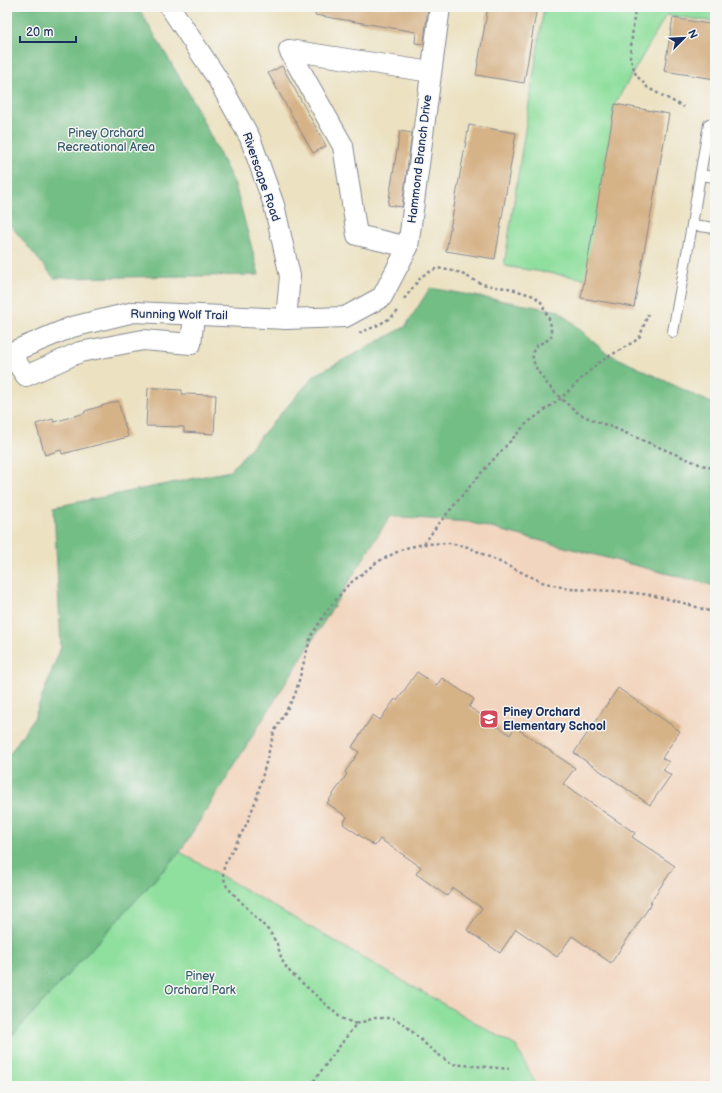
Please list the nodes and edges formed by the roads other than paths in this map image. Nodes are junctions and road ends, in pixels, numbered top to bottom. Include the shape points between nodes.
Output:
1 (170, 7) edge
2 (440, 7) edge
3 (431, 72) junction
4 (715, 125) edge
5 (700, 175) junction
6 (715, 177) edge
7 (692, 225) junction
8 (715, 228) edge
9 (408, 247) junction
10 (194, 315) junction
11 (286, 319) junction
12 (673, 332) dead end
13 (9, 353) edge

1 - 11 street, Riverscape Road via 217,78 250,138 274,205 290,276
2 - 3 street, Hammond Branch Drive
3 - 9 street, Hammond Branch Drive
3 - 9 street via 289,50 343,146 357,235
4 - 5 lane via 709,124
5 - 6 lane
5 - 7 lane
7 - 8 lane
7 - 12 lane
9 - 11 street, Hammond Branch Drive via 382,297 345,317
10 - 11 street, Running Wolf Trail
10 - 13 street, Running Wolf Trail via 134,312 72,327
10 - 13 street via 191,344 143,340 80,352 26,376

